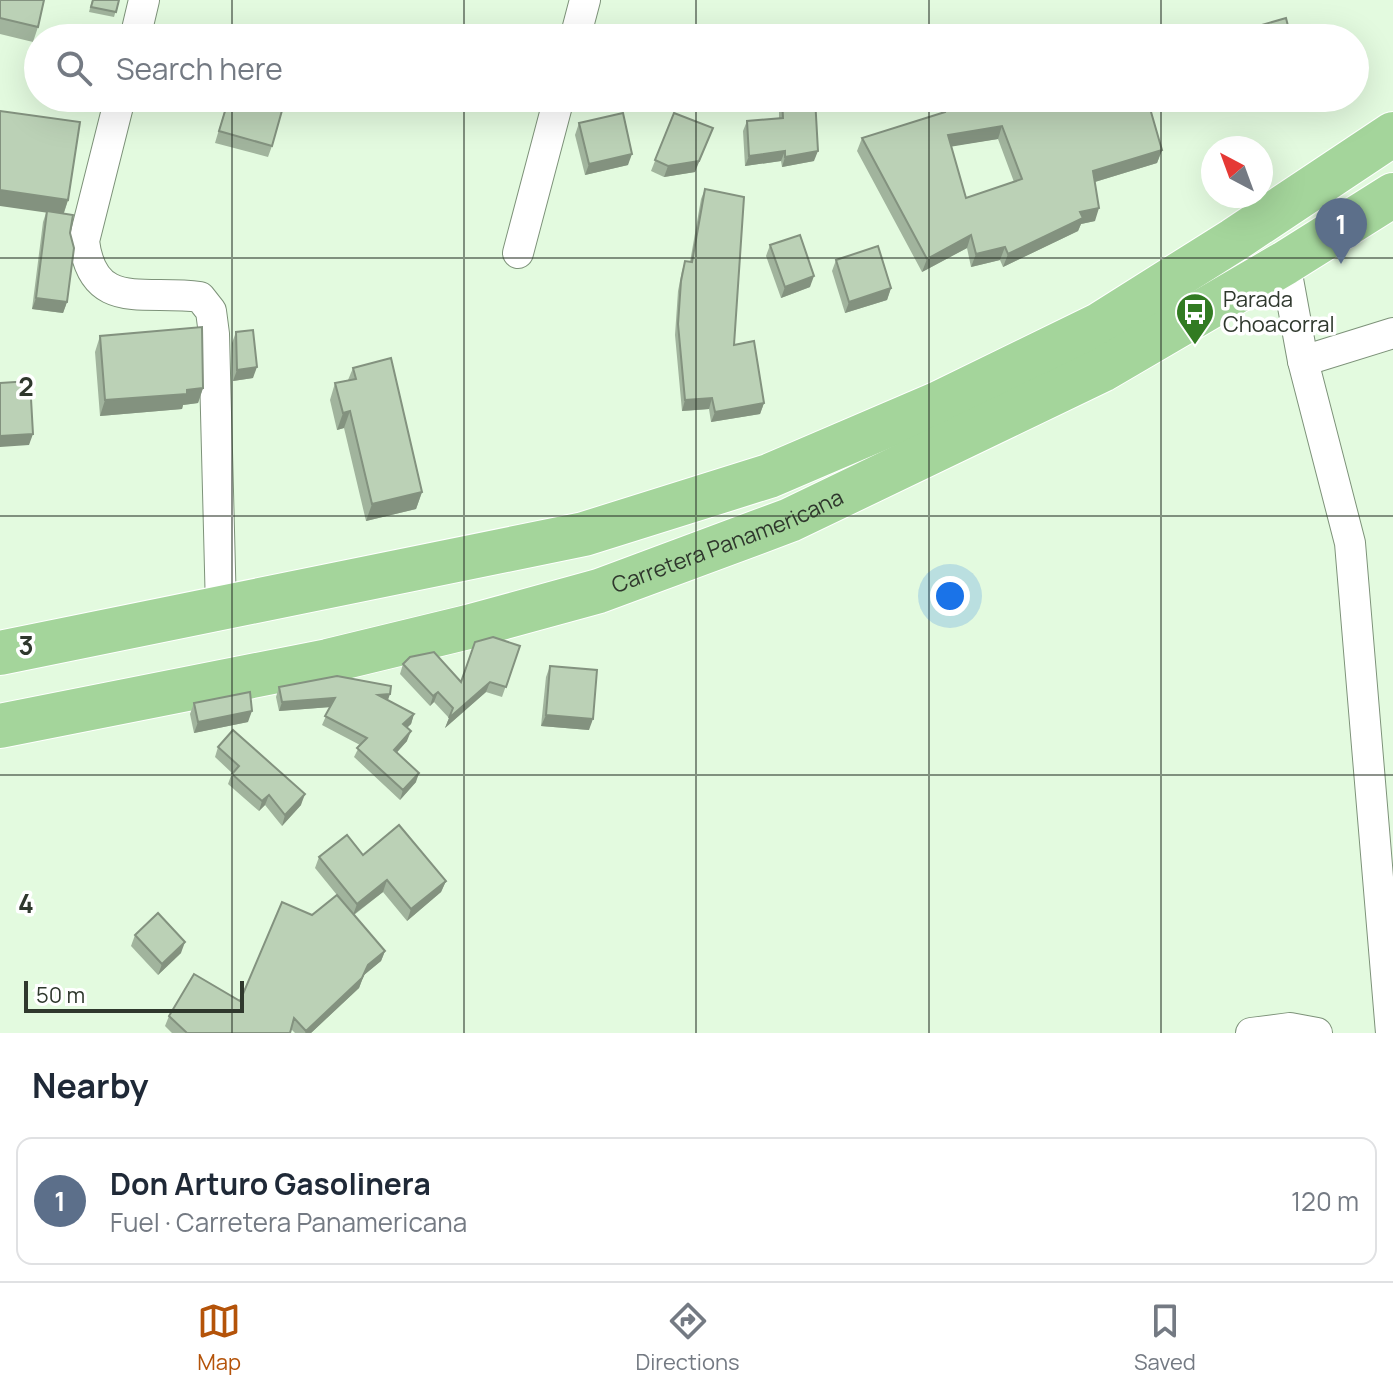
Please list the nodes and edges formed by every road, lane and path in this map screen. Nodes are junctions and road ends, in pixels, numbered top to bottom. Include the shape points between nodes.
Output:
1 (144, 0) edge
2 (585, 0) edge
3 (138, 24) edge
4 (579, 24) edge
5 (116, 112) edge
6 (555, 112) edge
7 (1393, 134) edge
8 (1393, 195) edge
9 (518, 253) dead end
10 (1285, 263) junction
11 (1393, 333) edge
12 (1303, 361) junction
13 (221, 609) junction
14 (0, 653) edge
15 (0, 726) edge
16 (1385, 875) edge
17 (1251, 1033) edge
18 (1317, 1033) edge
19 (1391, 1033) edge

1 - 3 street
2 - 4 street
5 - 13 street via 84,241 87,264 96,279 115,292 200,297 211,311
6 - 9 street
7 - 13 highway, Carretera Panamericana via 1099,325 937,404 769,476 584,534
8 - 10 highway, Carretera Panamericana
10 - 12 street
10 - 15 highway, Carretera Panamericana via 1102,370 790,520 599,591 328,661
11 - 12 street
12 - 16 street via 1350,543
13 - 14 highway, Carretera Panamericana
16 - 19 street
17 - 18 street via 1290,1028

